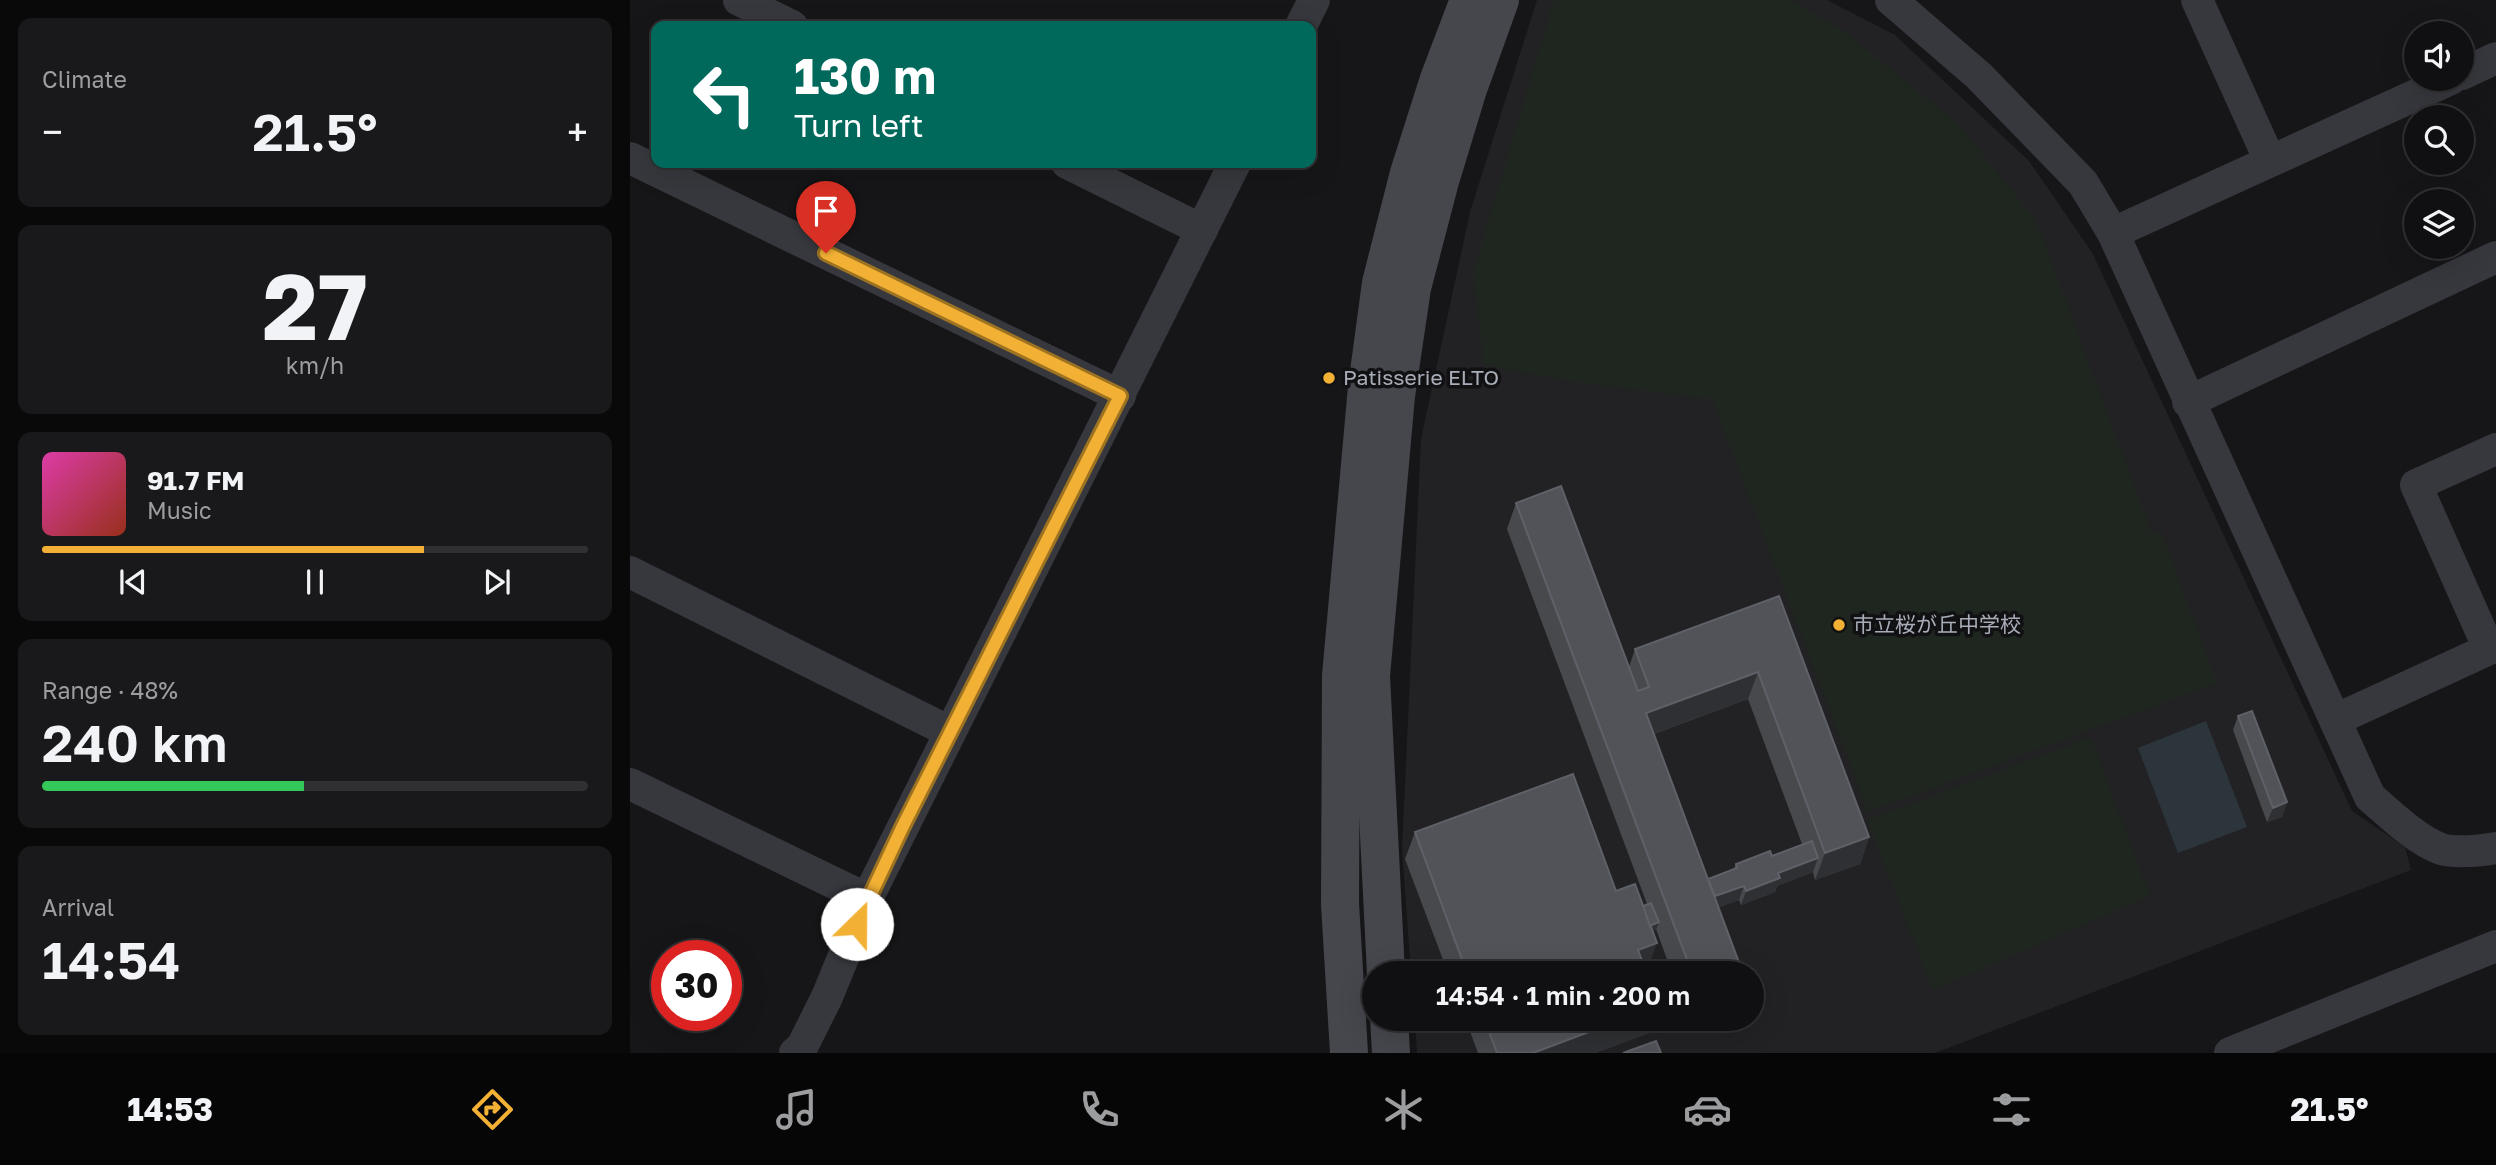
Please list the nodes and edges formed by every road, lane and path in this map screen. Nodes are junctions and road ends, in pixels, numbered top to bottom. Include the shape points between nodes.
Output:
1 (739, 0) edge
2 (1314, 0) edge
3 (1469, 0) edge
4 (1500, 0) edge
5 (1891, 0) edge
6 (2197, 0) edge
7 (782, 21) edge
8 (1304, 21) edge
9 (2496, 58) edge
10 (2474, 68) edge
11 (2425, 91) edge
12 (630, 158) edge
13 (2270, 161) junction
14 (1077, 168) edge
15 (1233, 168) edge
16 (1202, 230) junction
17 (2113, 233) junction
18 (2496, 257) edge
19 (1120, 396) junction
20 (2188, 402) junction
21 (2496, 449) edge
22 (630, 572) edge
23 (2493, 647) edge
24 (2335, 720) junction
25 (950, 733) junction
26 (630, 784) edge
27 (2496, 848) edge
28 (867, 899) junction
29 (2496, 946) edge
30 (1385, 961) edge
31 (1390, 1031) edge
32 (796, 1053) edge
33 (1349, 1053) edge
34 (1391, 1053) edge
35 (2230, 1053) edge

1 - 7 street
2 - 8 street
3 - 33 street via 1409,173 1381,283 1367,387 1341,676 1340,904
4 - 30 street via 1440,181 1412,288 1396,396 1371,676
5 - 17 street via 1979,76 2083,183
6 - 13 street
9 - 10 street
11 - 13 street
12 - 19 street
13 - 17 street
14 - 16 street
15 - 16 street
16 - 19 street
17 - 20 street
18 - 20 street
19 - 25 street
20 - 24 street
21 - 23 street via 2416,485
22 - 25 street
23 - 24 street
24 - 27 street via 2370,797 2408,830 2442,849
25 - 28 street
26 - 28 street
28 - 32 street via 827,997
29 - 35 street
31 - 34 street

